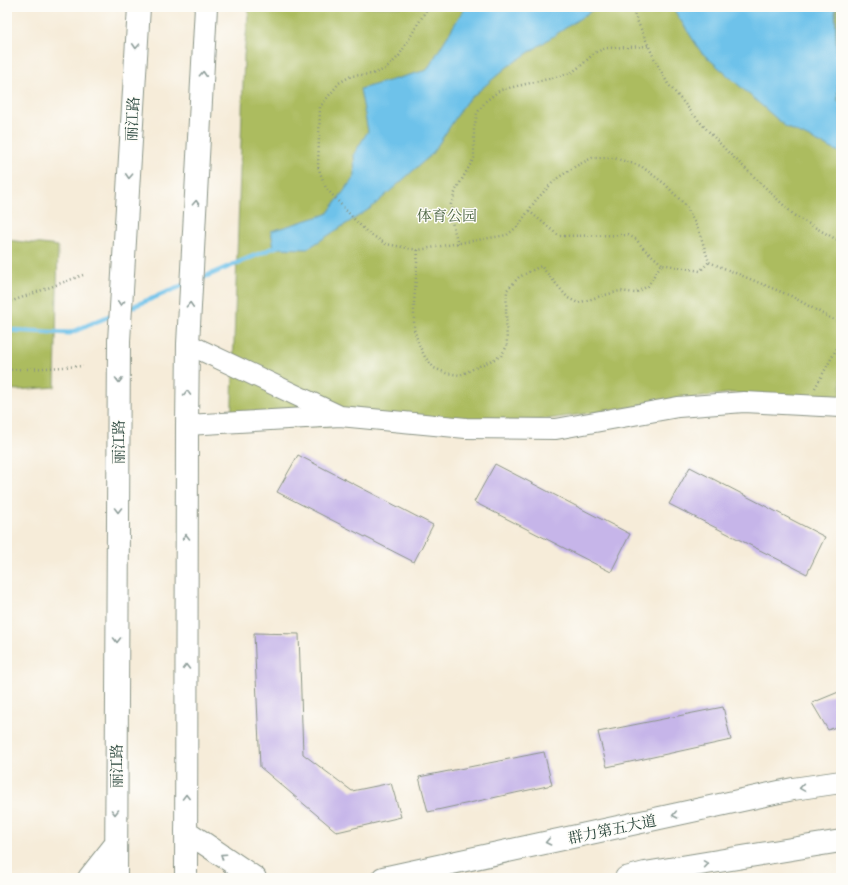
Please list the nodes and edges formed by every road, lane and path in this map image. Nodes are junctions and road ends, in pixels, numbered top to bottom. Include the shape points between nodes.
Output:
1 (139, 7) edge
2 (206, 7) edge
3 (428, 7) edge
4 (631, 7) edge
5 (648, 46) junction
6 (529, 211) junction
7 (841, 242) edge
8 (458, 244) junction
9 (418, 250) junction
10 (709, 262) junction
11 (662, 264) junction
12 (83, 276) dead end
13 (7, 303) edge
14 (841, 324) edge
15 (841, 341) edge
16 (188, 344) junction
17 (83, 366) dead end
18 (7, 370) edge
19 (812, 405) junction
20 (841, 407) edge
21 (340, 416) junction
22 (187, 425) junction
23 (841, 782) edge
24 (186, 831) junction
25 (841, 841) edge
26 (115, 845) junction
27 (88, 878) edge
28 (116, 878) edge
29 (186, 878) edge
30 (255, 878) edge
31 (383, 878) edge
32 (626, 878) edge

1 -> 26 main road, 丽江路 via 119,341
16 -> 2 main road
3 - 9 path via 399,56 386,68 372,74 351,76 339,83 320,107 318,167 326,188 367,232 386,244
4 - 5 path
5 - 7 path via 668,84 726,150 795,216
5 - 8 path via 606,48 594,53 571,72 548,80 500,90 486,101 477,112 474,158 451,204 452,222
6 - 8 path via 518,226 507,235
6 - 10 path via 556,179 576,166 592,158 614,158 641,166 665,184 686,206
6 - 11 path via 559,236 628,235 636,239
8 - 9 path
9 - 11 path via 414,329 419,345 434,368 460,375 501,356 507,346 507,290 519,277 541,266 568,298 578,303 620,291 636,293 648,286
10 - 11 path via 700,271
10 - 14 path via 791,296
12 - 13 path
15 - 19 path via 815,388
16 - 21 street
22 -> 16 main road
17 - 18 path
19 - 20 street
19 - 21 street via 744,402 678,407 556,428 466,428
21 - 22 street
24 -> 22 main road
23 -> 31 main road, 群力第五大道 via 793,789
24 - 29 main road
30 -> 24 main road
32 -> 25 main road
26 - 27 main road
26 - 28 main road, 丽江路

